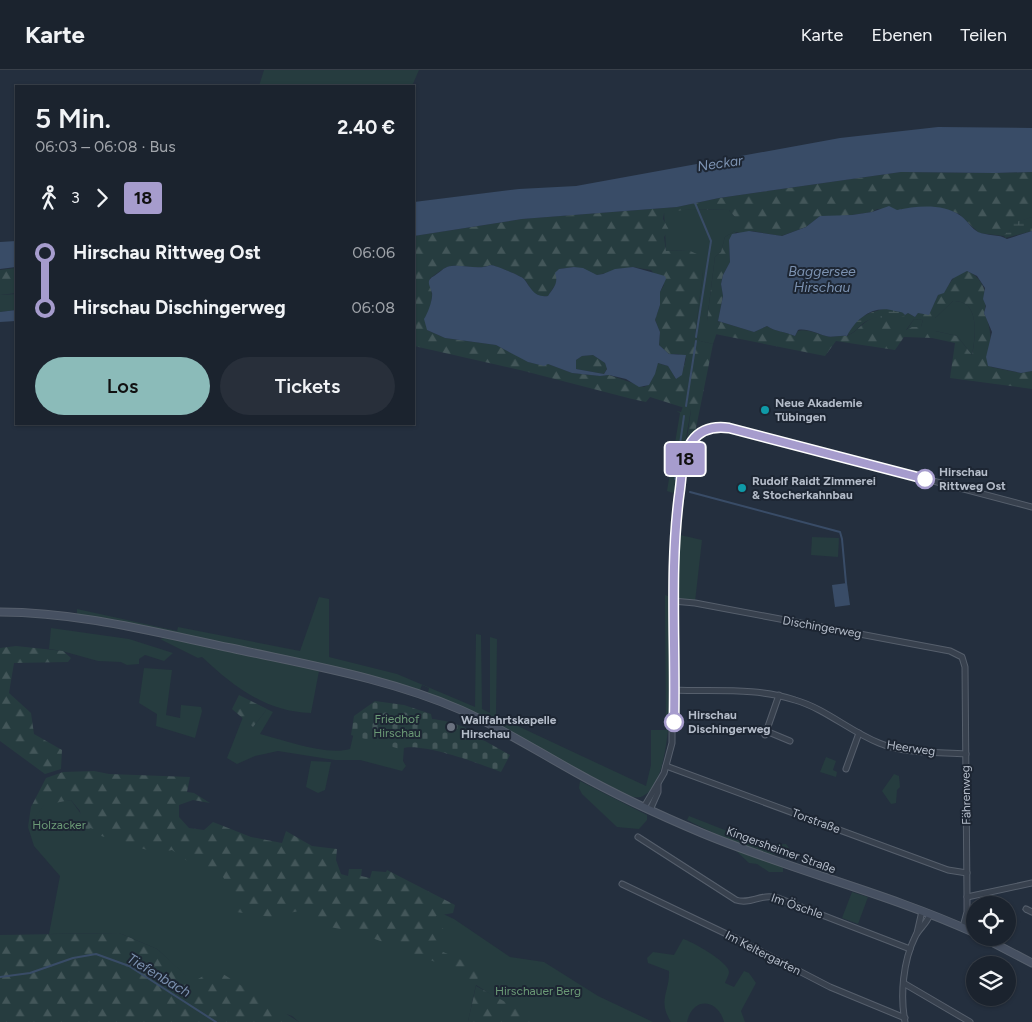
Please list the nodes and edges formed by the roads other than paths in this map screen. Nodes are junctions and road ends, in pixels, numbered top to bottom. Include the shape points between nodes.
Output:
1 (1032, 507) edge
2 (672, 601) junction
3 (0, 612) edge
4 (965, 663) joint
5 (673, 690) junction
6 (779, 695) junction
7 (860, 734) junction
8 (790, 741) dead end
9 (966, 754) junction
10 (666, 766) junction
11 (846, 770) dead end
12 (647, 809) junction
13 (638, 836) dead end
14 (967, 873) junction
15 (1032, 883) edge
16 (622, 884) dead end
17 (967, 896) edge
18 (972, 896) edge
19 (1026, 909) dead end
20 (922, 911) junction
21 (1032, 912) edge
22 (930, 914) junction
23 (966, 916) edge
24 (963, 927) junction
25 (966, 928) edge
26 (916, 934) junction
27 (1000, 946) edge
28 (910, 949) junction
29 (1031, 961) edge
30 (905, 984) junction
31 (905, 1020) edge
32 (970, 1022) edge

1 - 2 street via 736,429 714,426 693,440 685,456 675,534
2 - 4 street, Dischingerweg via 950,651 960,654
2 - 5 street
3 - 12 main road, Kingersheimer Straße via 98,620 400,688 477,718
4 - 9 street, Fährenweg
5 - 6 street, Heerweg
5 - 10 street via 673,736
6 - 7 street, Heerweg via 821,710
6 - 8 street via 766,733
7 - 9 street, Heerweg via 895,748
7 - 11 street
9 - 14 street, Fährenweg
10 - 12 street via 658,792
10 - 14 street, Torstraße via 948,870
12 - 20 main road, Kingersheimer Straße via 754,853
13 - 28 street, Im Öschle via 736,900 746,902 772,896
14 - 17 street, Fährenweg
15 - 18 street
16 - 31 street, Im Keltergarten
19 - 21 street
20 - 22 main road, Kingersheimer Straße
20 - 26 street
22 - 24 main road, Kingersheimer Straße
22 - 26 street
23 - 24 street, Fährenweg
24 - 25 main road, Kingersheimer Straße
26 - 28 street
27 - 29 main road
28 - 30 street
30 - 31 street
30 - 32 street

